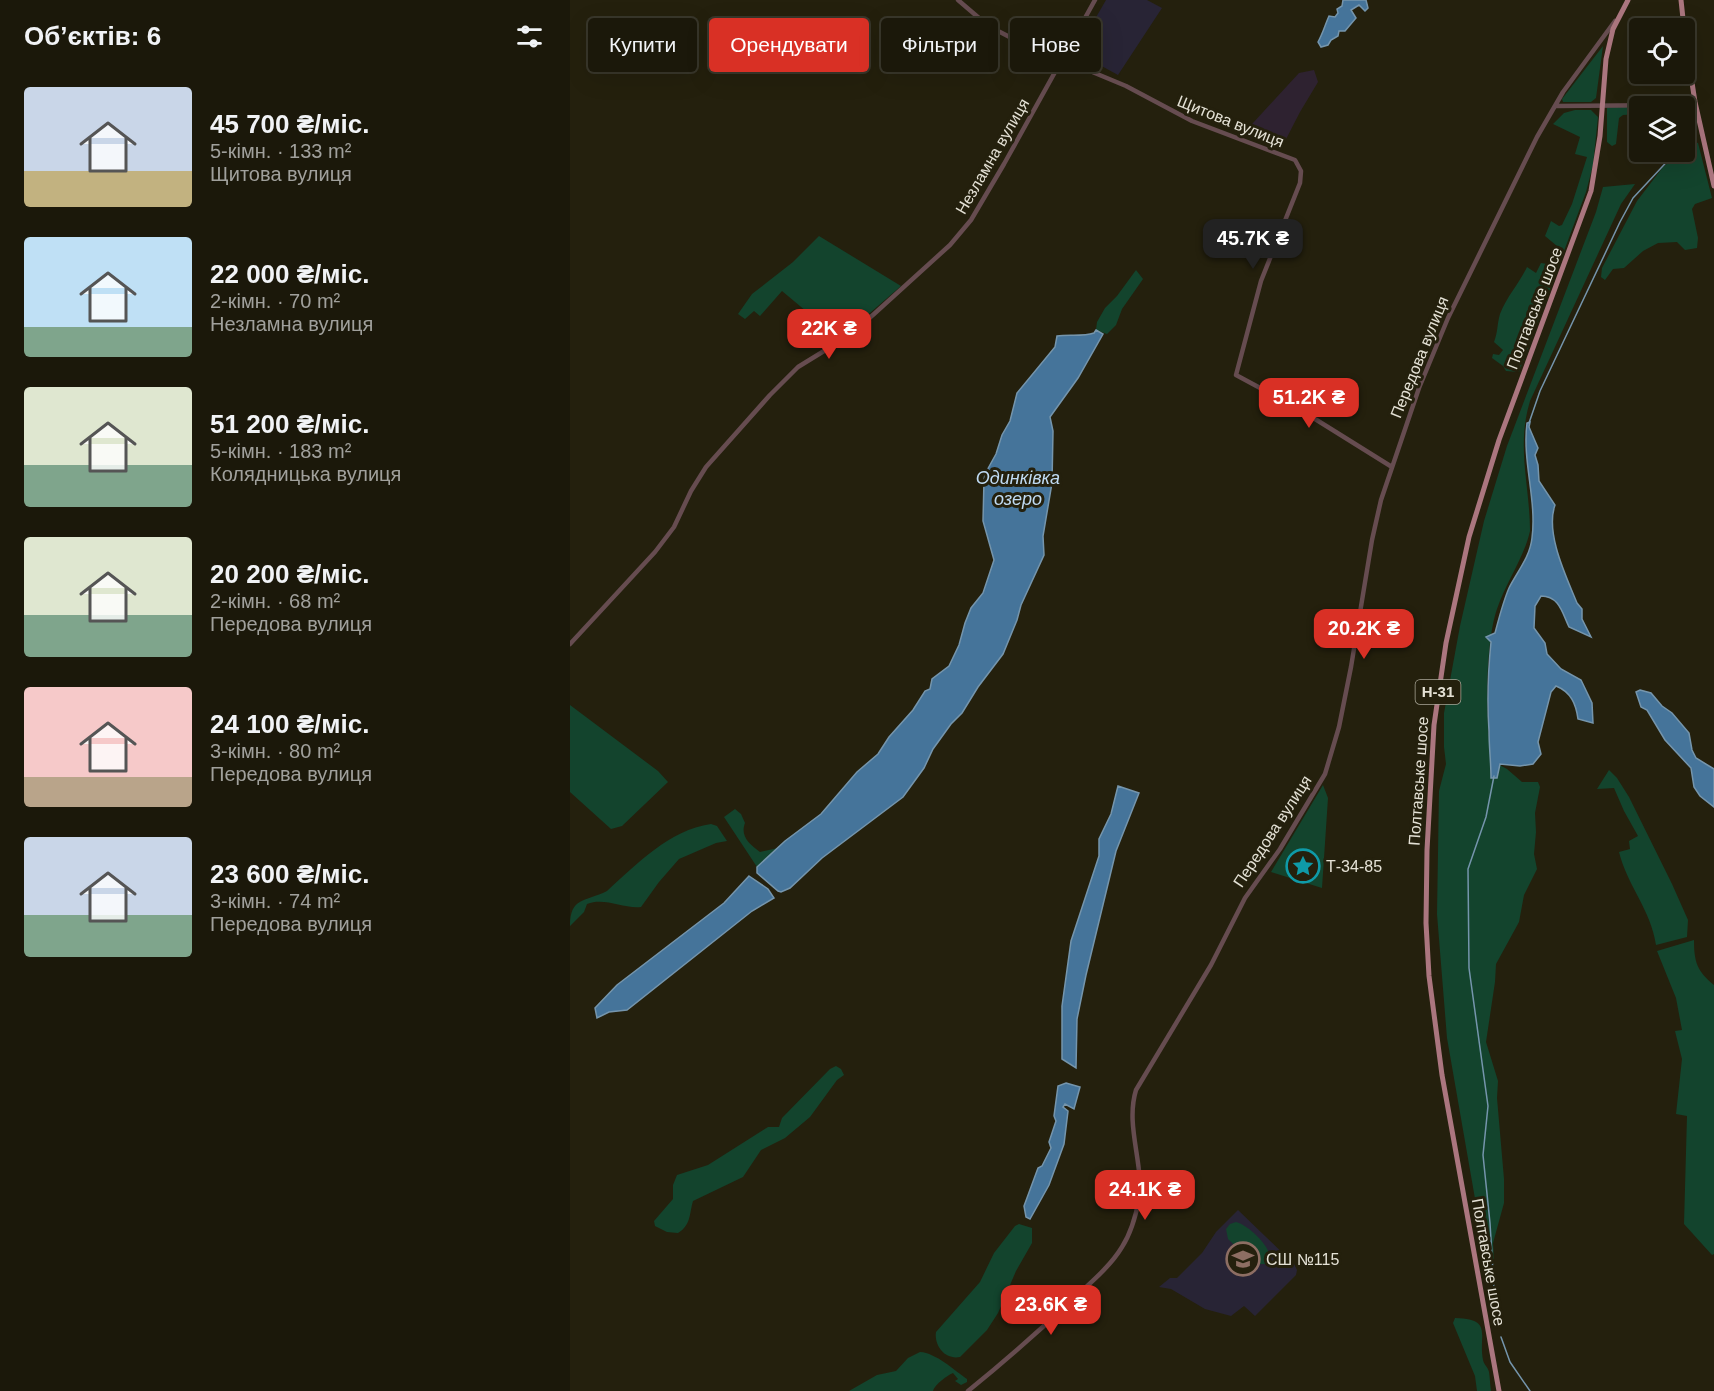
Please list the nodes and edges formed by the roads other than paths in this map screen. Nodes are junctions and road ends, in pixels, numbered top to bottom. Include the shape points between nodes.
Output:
1 (958, 0) edge
2 (1095, 0) edge
3 (1628, 0) edge
4 (1681, 0) edge
5 (1619, 15) junction
6 (1084, 18) edge
7 (1683, 18) edge
8 (1010, 37) edge
9 (1054, 72) edge
10 (1090, 72) edge
11 (1695, 102) edge
12 (1602, 105) junction
13 (1629, 105) edge
14 (1555, 106) junction
15 (1714, 186) edge
16 (1392, 467) junction
17 (570, 644) edge
18 (968, 1391) edge
19 (1499, 1391) edge

1 - 8 street, Щитова вулиця
2 - 6 street, Незламна вулиця
3 - 5 main road, Передова вулиця / Н-31
4 - 7 main road
5 - 12 main road, Полтавське шосе / Н-31 via 1606,59
5 - 14 street, Передова вулиця
9 - 17 street, Незламна вулиця via 971,220 950,245 850,335 798,367 770,394 706,467 674,527 655,552
10 - 16 street, Щитова вулиця via 1192,121 1276,152 1299,165 1300,183 1261,281 1236,375
11 - 15 main road
12 - 13 street
12 - 14 street
12 - 19 main road, Полтавське шосе / Н-31 via 1591,191 1499,440 1469,537 1446,643 1432,747 1426,887 1430,976 1442,1075
14 - 16 street, Передова вулиця via 1448,318
16 - 18 street, Передова вулиця via 1372,540 1352,667 1325,774 1237,911 1211,965 1136,1090 1132,1108 1140,1191 1128,1236 1114,1258 1086,1287

